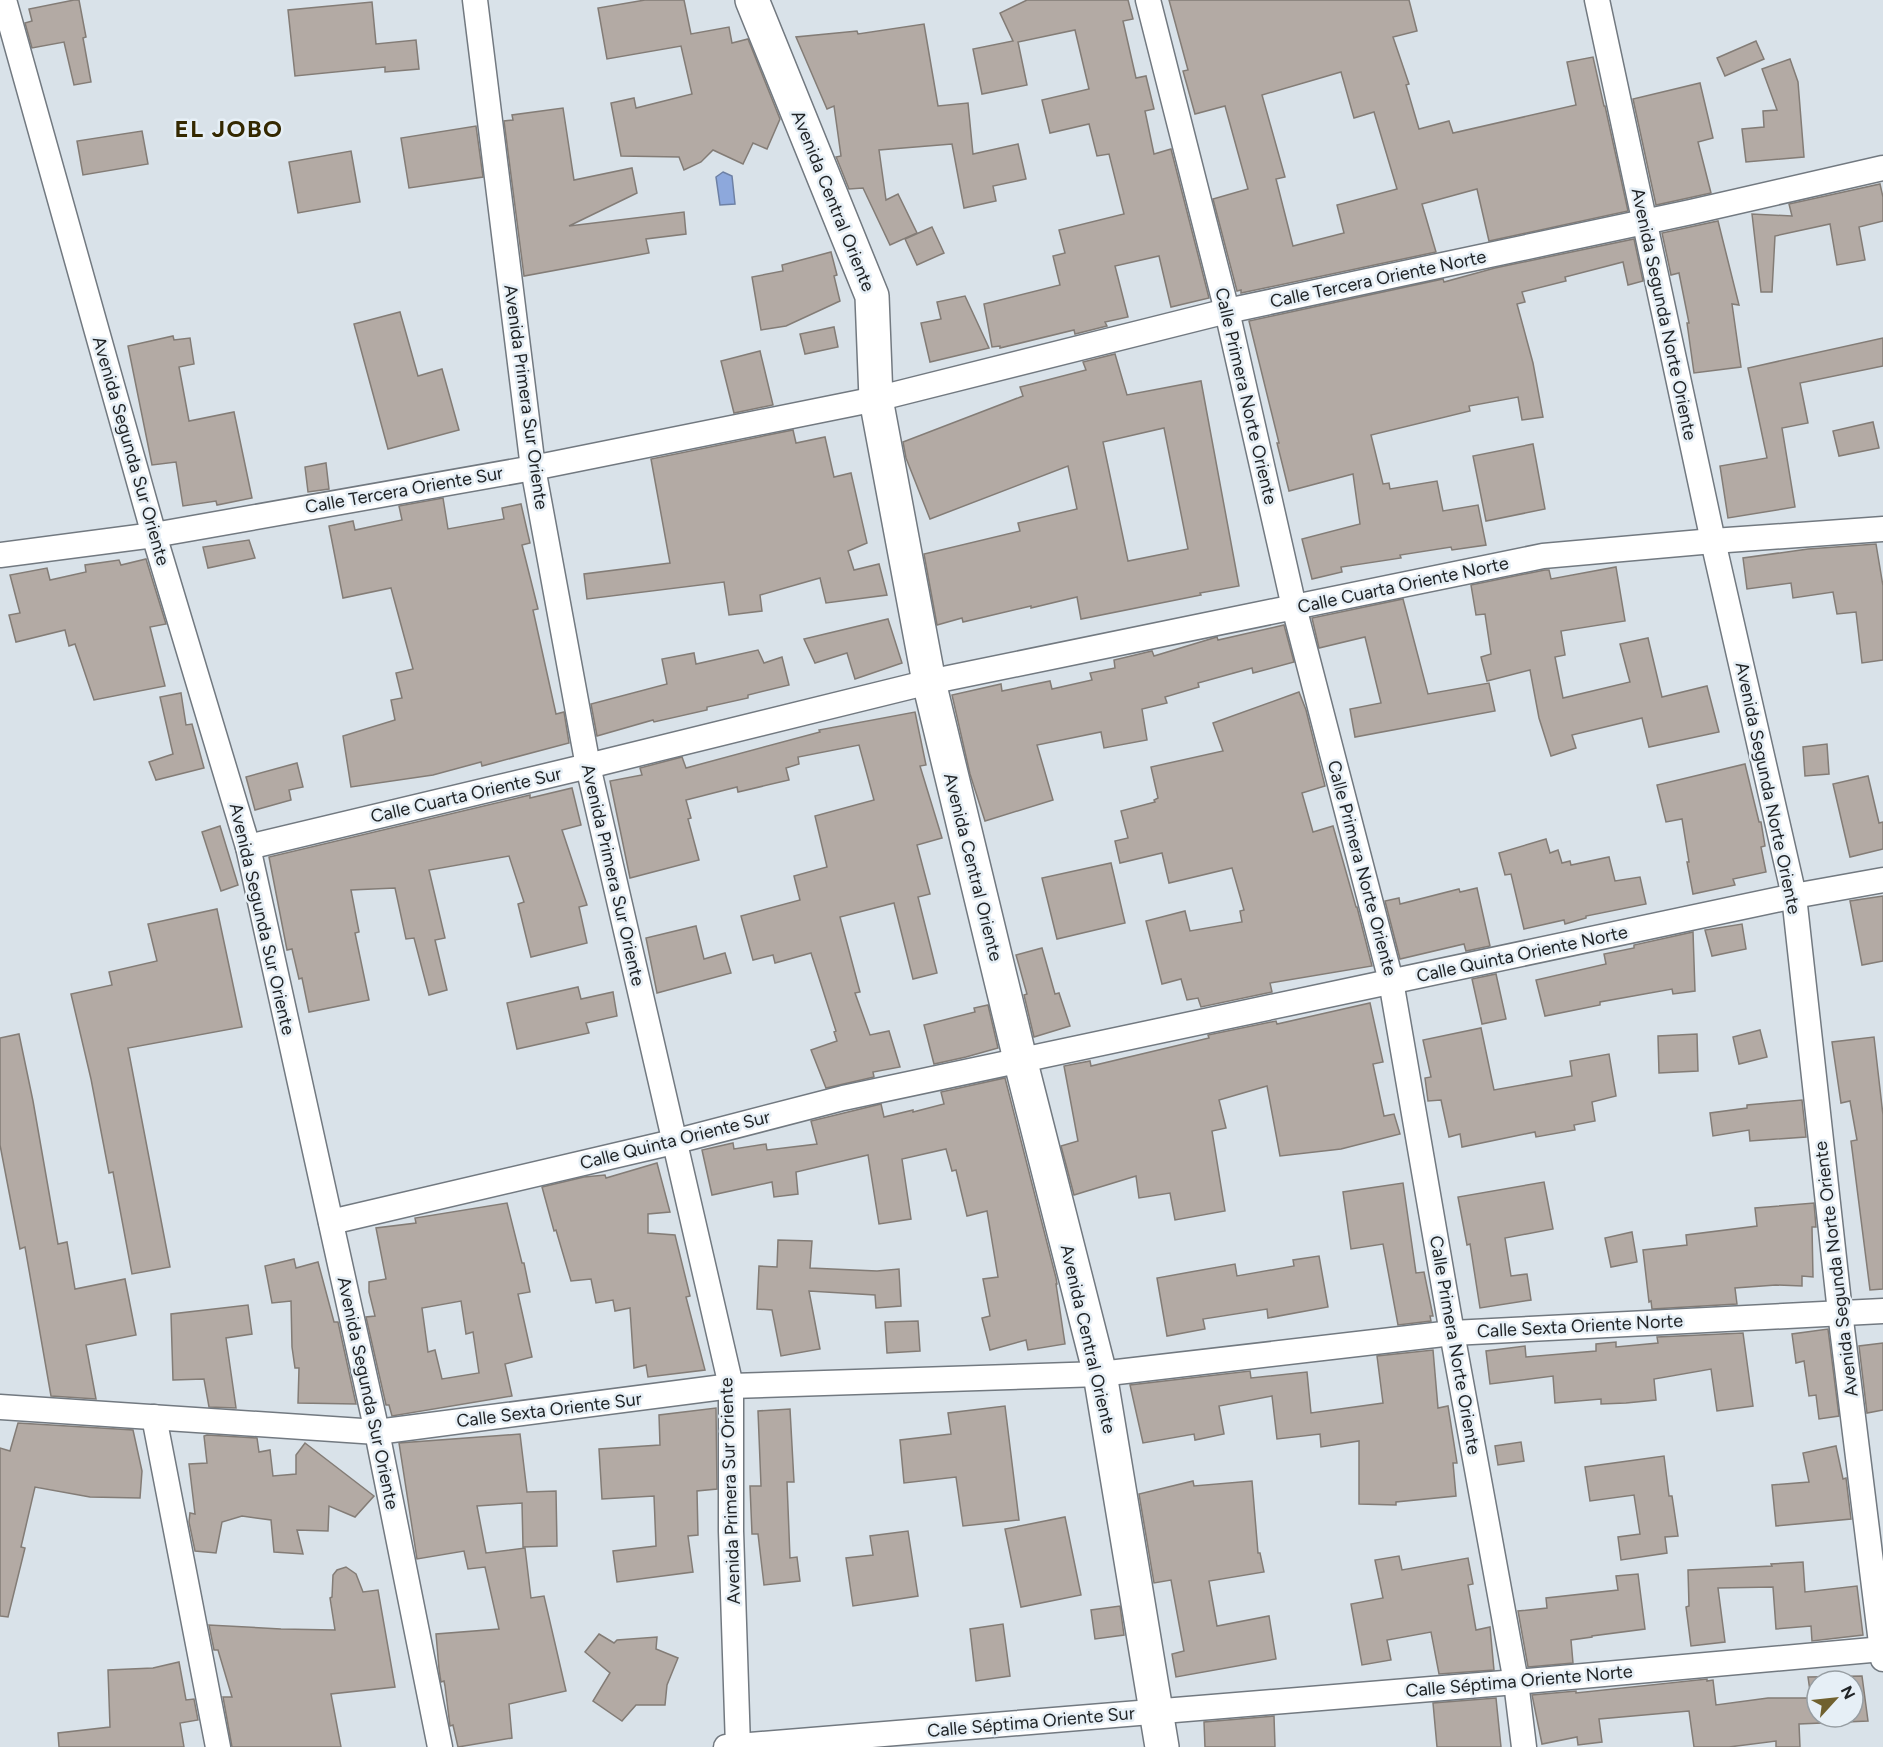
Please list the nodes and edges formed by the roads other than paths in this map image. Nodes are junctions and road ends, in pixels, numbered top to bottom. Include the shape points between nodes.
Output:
1 (4, 0) edge
2 (475, 0) edge
3 (752, 0) edge
4 (1148, 0) edge
5 (1597, 0) edge
6 (1883, 168) edge
7 (1644, 221) junction
8 (1227, 311) junction
9 (876, 399) junction
10 (533, 468) junction
11 (1883, 529) edge
12 (154, 535) junction
13 (1713, 541) junction
14 (0, 555) edge
15 (1294, 607) junction
16 (929, 682) junction
17 (588, 766) junction
18 (248, 847) junction
19 (1883, 880) edge
20 (1794, 896) junction
21 (1391, 981) junction
22 (1020, 1059) junction
23 (674, 1142) junction
24 (331, 1222) junction
25 (1883, 1311) edge
26 (1840, 1312) junction
27 (1452, 1333) junction
28 (1100, 1374) junction
29 (731, 1386) junction
30 (0, 1407) edge
31 (154, 1417) junction
32 (377, 1432) junction
33 (1883, 1653) edge
34 (1516, 1682) junction
35 (1156, 1711) junction
36 (218, 1747) edge
37 (440, 1747) edge
38 (726, 1747) edge
39 (738, 1747) edge
40 (1162, 1747) edge
41 (1524, 1747) edge

1 - 12 street, Avenida Segunda Sur Oriente
2 - 10 street, Avenida Primera Sur Oriente
3 - 9 street, Avenida Central Oriente via 872,296
4 - 8 street, Calle Primera Norte Oriente
5 - 7 street, Avenida Segunda Norte Oriente
6 - 7 street, Calle Tercera Oriente Norte
7 - 8 street, Calle Tercera Oriente Norte
7 - 13 street, Avenida Segunda Norte Oriente
8 - 9 street, Calle Tercera Oriente Norte
8 - 15 street, Calle Primera Norte Oriente
9 - 10 street, Calle Tercera Oriente Sur
9 - 16 street, Avenida Central Oriente
10 - 12 street, Calle Tercera Oriente Sur
10 - 17 street, Avenida Primera Sur Oriente
11 - 13 street, Calle Cuarta Oriente Norte
12 - 14 street, Calle Tercera Oriente Sur
12 - 18 street, Avenida Segunda Sur Oriente
13 - 15 street, Calle Cuarta Oriente Norte via 1543,556
13 - 20 street, Avenida Segunda Norte Oriente
15 - 16 street, Calle Cuarta Oriente Norte
15 - 21 street, Calle Primera Norte Oriente
16 - 17 street, Calle Cuarta Oriente Sur
16 - 22 street, Avenida Central Oriente
17 - 18 street, Calle Cuarta Oriente Sur
17 - 23 street, Avenida Primera Sur Oriente
18 - 24 street, Avenida Segunda Sur Oriente
19 - 20 street, Calle Quinta Oriente Norte
20 - 21 street, Calle Quinta Oriente Norte
20 - 26 street, Avenida Segunda Norte Oriente
21 - 22 street, Calle Quinta Oriente Norte
21 - 27 street, Calle Primera Norte Oriente
22 - 23 street, Calle Quinta Oriente Sur via 843,1098
22 - 28 street, Avenida Central Oriente
23 - 24 street, Calle Quinta Oriente Sur
23 - 29 street, Avenida Primera Sur Oriente
24 - 32 street, Avenida Segunda Sur Oriente
25 - 26 street, Calle Sexta Oriente Norte
26 - 27 street, Calle Sexta Oriente Norte
26 - 33 street, Avenida Segunda Norte Oriente
27 - 28 street, Calle Sexta Oriente Norte
27 - 34 street, Calle Primera Norte Oriente
28 - 29 street, Calle Sexta Oriente Sur
28 - 35 street, Avenida Central Oriente
29 - 32 street, Calle Sexta Oriente Sur
29 - 39 street, Avenida Primera Sur Oriente
30 - 31 street, Calle Sexta Oriente Sur
31 - 32 street, Calle Sexta Oriente Sur
31 - 36 street
32 - 37 street, Avenida Segunda Sur Oriente
33 - 34 street, Calle Séptima Oriente Norte
34 - 35 street, Calle Séptima Oriente Norte
34 - 41 street, Calle Primera Norte Oriente
35 - 39 street, Calle Séptima Oriente Sur
35 - 40 street, Avenida Central Oriente
38 - 39 street, Calle Séptima Oriente Sur

